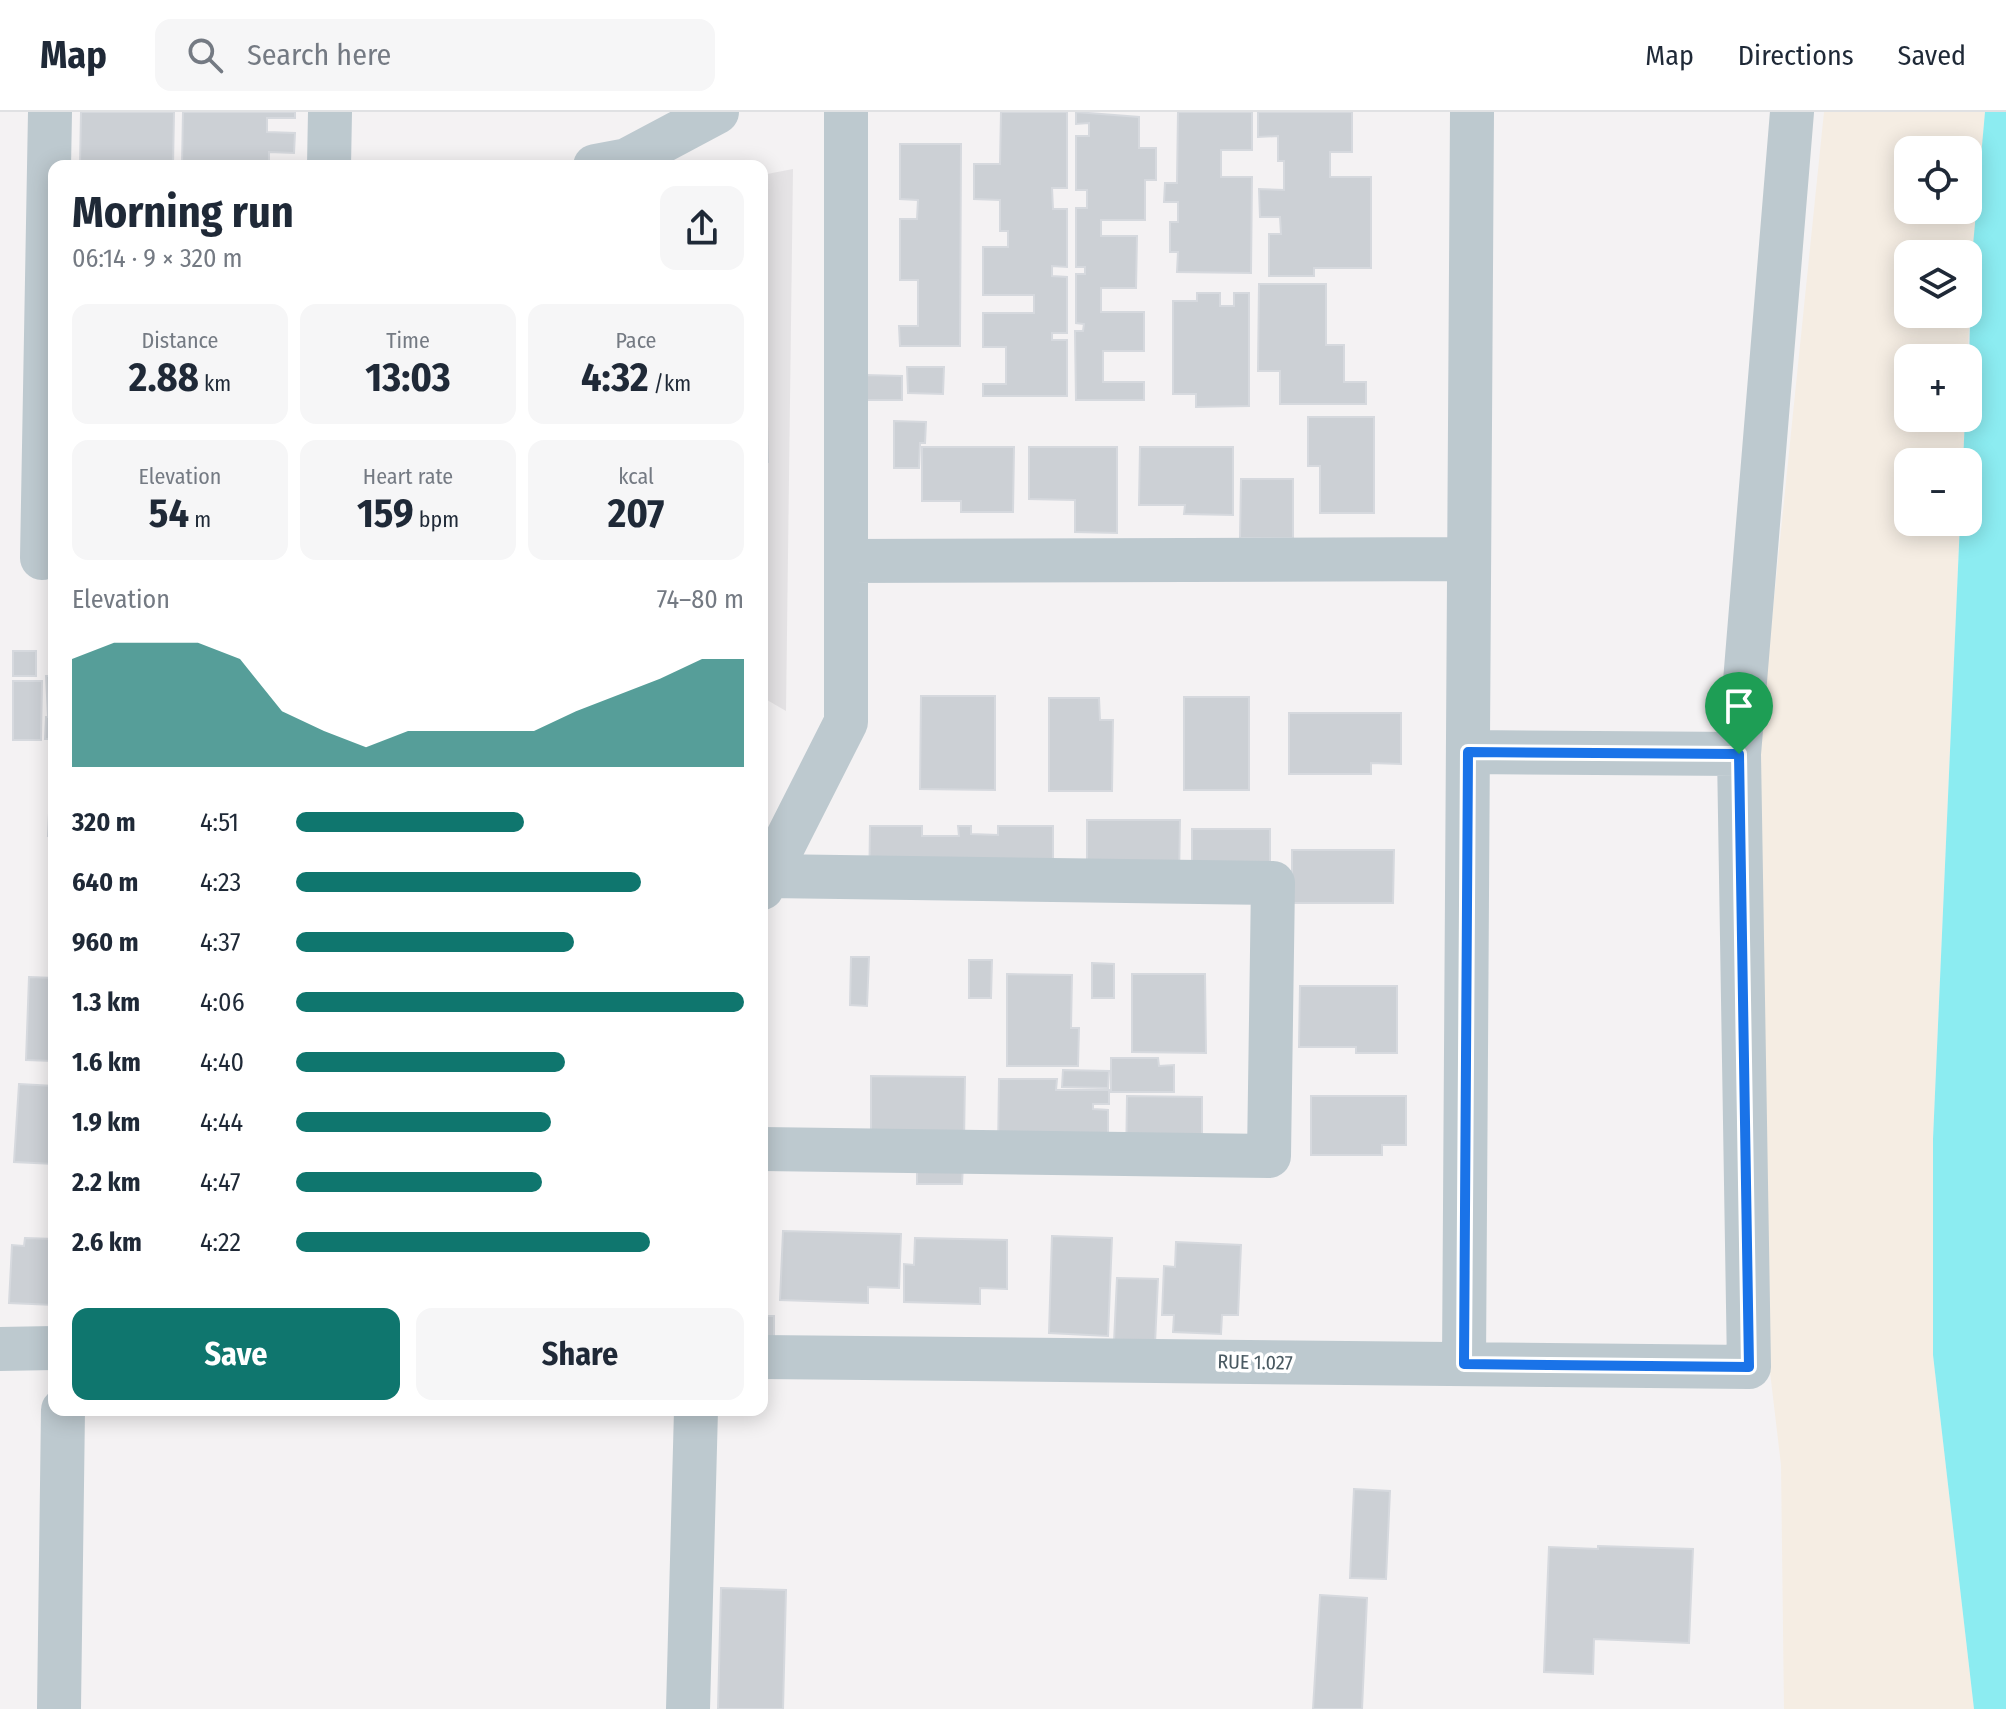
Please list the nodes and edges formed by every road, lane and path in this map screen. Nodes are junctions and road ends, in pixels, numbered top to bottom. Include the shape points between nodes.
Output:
1 (50, 112) edge
2 (330, 112) edge
3 (717, 112) edge
4 (846, 112) edge
5 (1472, 112) edge
6 (1792, 112) edge
7 (50, 160) edge
8 (329, 160) edge
9 (627, 160) edge
10 (48, 354) edge
11 (42, 558) dead end
12 (1469, 559) junction
13 (847, 561) junction
14 (1468, 752) junction
15 (1739, 754) junction
16 (768, 871) edge
17 (768, 879) edge
18 (768, 1149) edge
19 (48, 1348) edge
20 (0, 1349) edge
21 (768, 1357) edge
22 (1464, 1364) junction
23 (63, 1416) edge
24 (696, 1416) edge
25 (59, 1709) edge
26 (688, 1709) edge

1 - 7 street
2 - 8 street
3 - 9 street
4 - 13 street
5 - 12 street
6 - 15 street
10 - 11 street
12 - 13 street
12 - 14 street
13 - 16 street via 846,722
14 - 15 street
14 - 22 street
15 - 22 street, RUE 1.027 via 1749,1367
17 - 18 street via 1273,883 1269,1156
19 - 20 street
21 - 22 street, RUE 1.027
23 - 25 street
24 - 26 street

